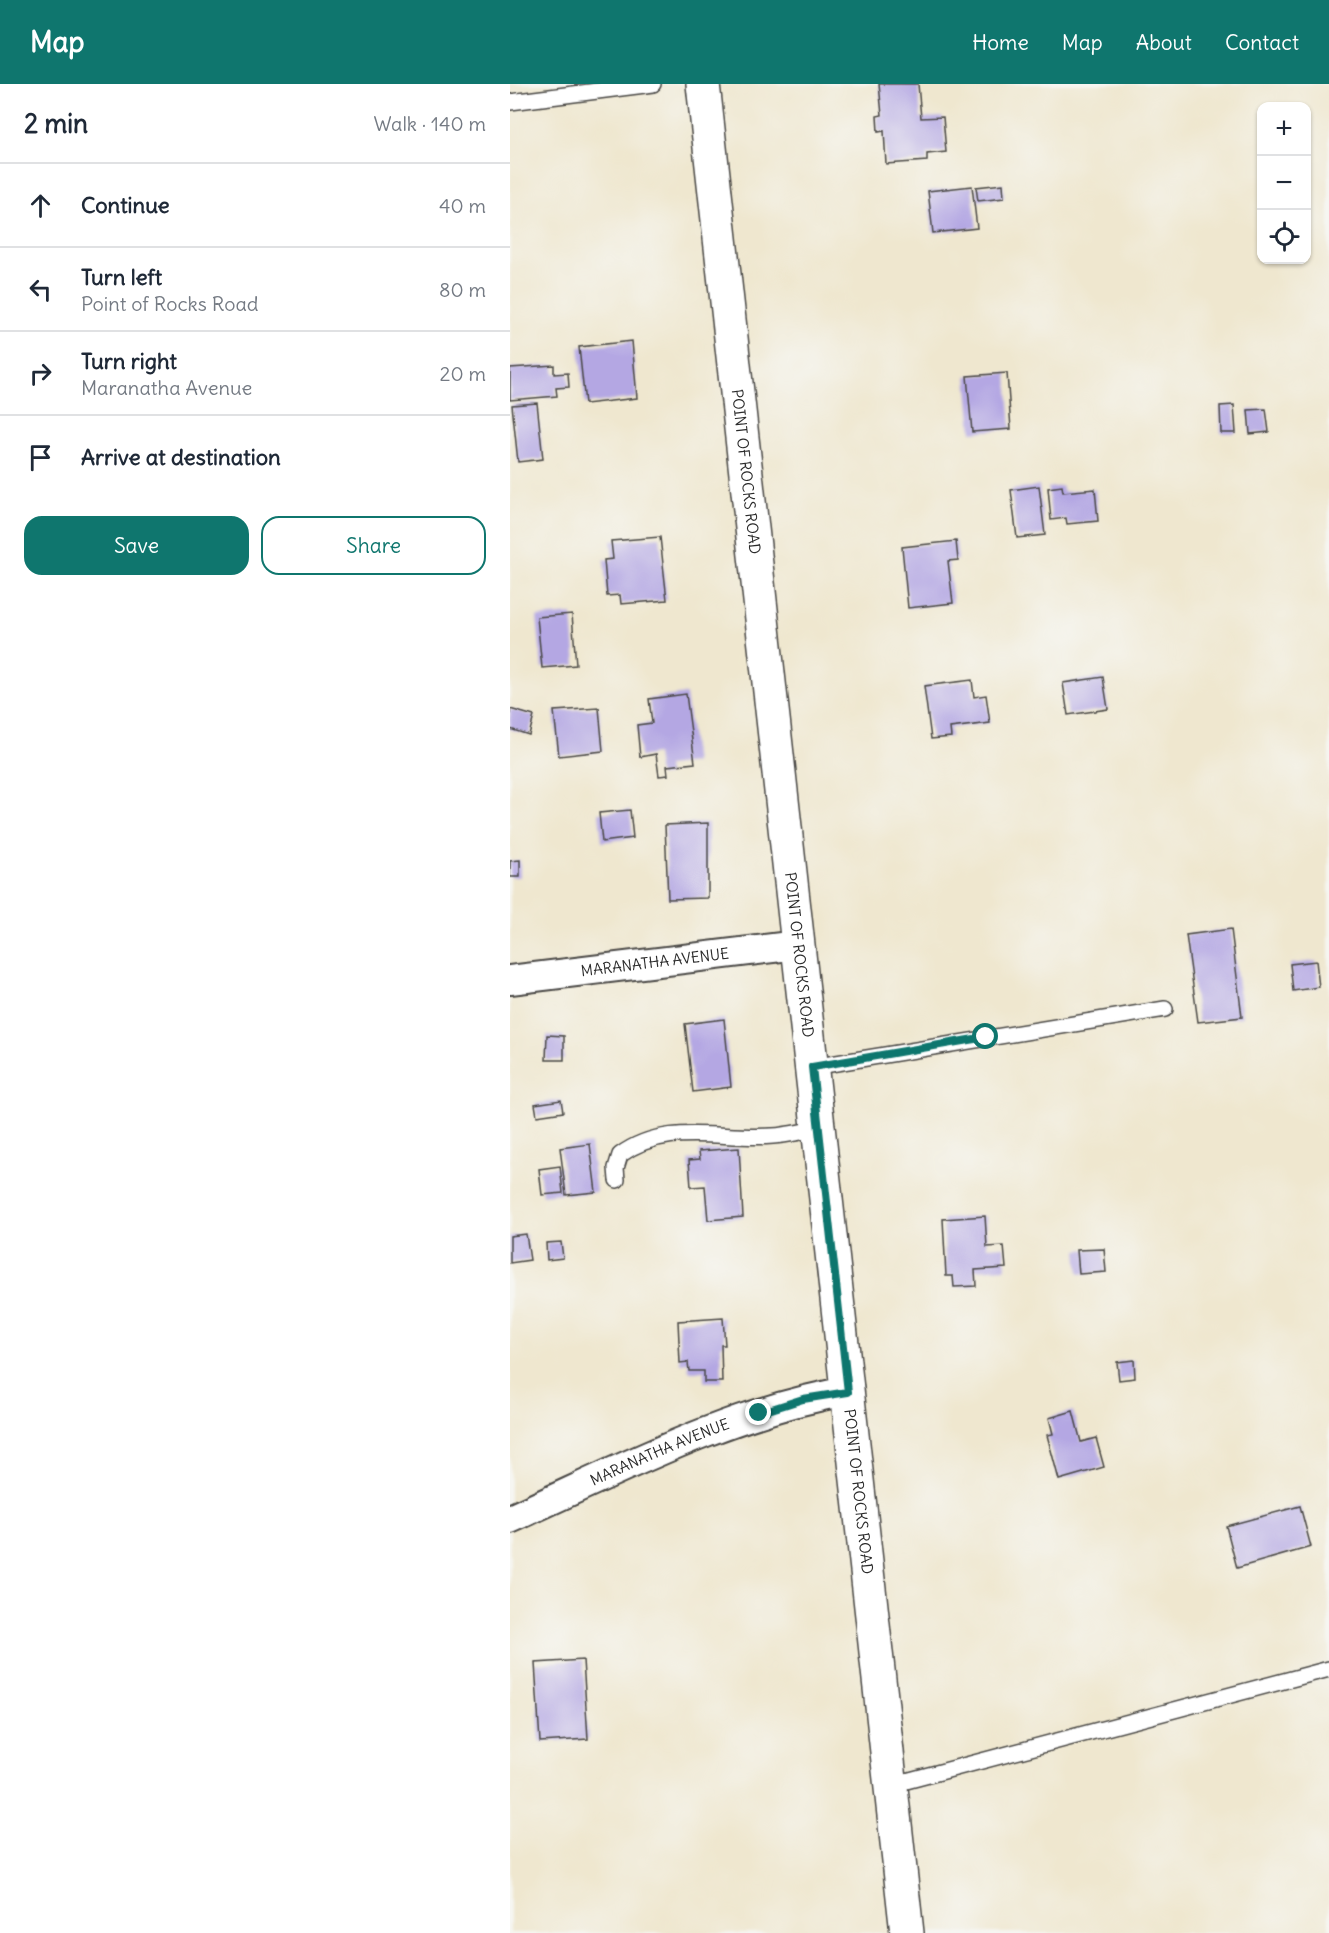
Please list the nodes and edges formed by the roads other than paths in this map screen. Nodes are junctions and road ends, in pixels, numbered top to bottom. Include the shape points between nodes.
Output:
1 (654, 84) edge
2 (703, 84) edge
3 (510, 102) edge
4 (798, 945) junction
5 (510, 980) edge
6 (1166, 1010) dead end
7 (812, 1067) junction
8 (818, 1129) junction
9 (617, 1180) dead end
10 (848, 1392) junction
11 (510, 1519) edge
12 (1329, 1669) edge
13 (891, 1785) junction
14 (906, 1933) edge

1 - 3 lane
2 - 4 street, POINT OF ROCKS ROAD
4 - 5 street, MARANATHA AVENUE
4 - 7 street, POINT OF ROCKS ROAD
6 - 7 lane
7 - 8 street, POINT OF ROCKS ROAD
8 - 9 lane via 772,1136 705,1133 647,1139 620,1155
8 - 10 street, POINT OF ROCKS ROAD
10 - 11 street, MARANATHA AVENUE via 803,1399 759,1413
10 - 13 street, POINT OF ROCKS ROAD
12 - 13 lane
13 - 14 street, POINT OF ROCKS ROAD

